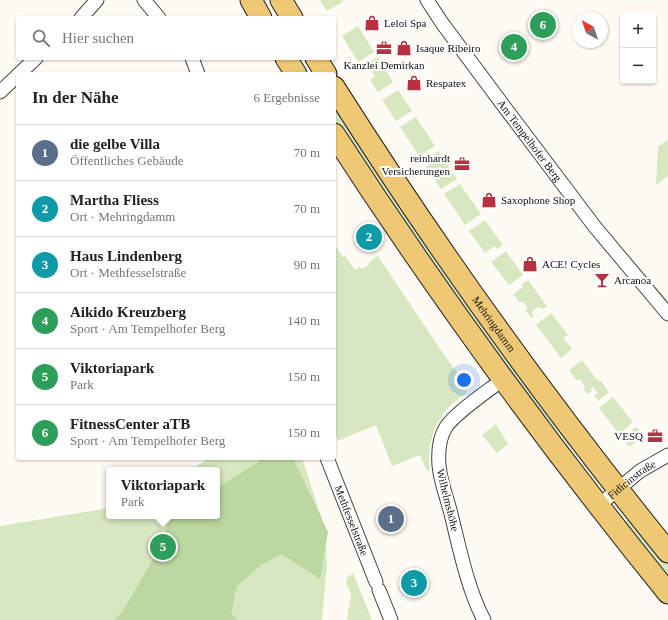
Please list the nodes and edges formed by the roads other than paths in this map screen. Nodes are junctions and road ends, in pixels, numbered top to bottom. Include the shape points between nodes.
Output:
1 (98, 0) edge
2 (144, 0) edge
3 (251, 0) edge
4 (281, 0) edge
5 (428, 0) edge
6 (83, 16) edge
7 (157, 16) edge
8 (260, 16) edge
9 (291, 16) edge
10 (34, 60) edge
11 (193, 60) edge
12 (287, 60) edge
13 (317, 60) edge
14 (20, 72) edge
15 (197, 72) edge
16 (295, 72) edge
17 (325, 72) edge
18 (16, 76) edge
19 (336, 90) edge
20 (0, 92) edge
21 (336, 137) edge
22 (668, 314) edge
23 (502, 380) junction
24 (668, 455) edge
25 (328, 460) edge
26 (618, 489) junction
27 (598, 506) junction
28 (668, 552) edge
29 (668, 593) edge
30 (391, 620) edge
31 (484, 620) edge

1 - 6 street
2 - 7 street
3 - 8 main road
4 - 9 main road
5 - 22 street, Am Tempelhofer Berg via 442,23 595,227
10 - 14 street
11 - 15 street
12 - 16 main road
13 - 17 main road
18 - 20 street
19 - 26 main road, Mehringdamm via 468,288 540,388
21 - 23 main road via 420,264
23 - 27 main road
23 - 31 street, Wilhelmshöhe via 455,417 446,427 439,446 439,467 453,522 478,609
24 - 26 street, Fidicinstraße via 640,471
25 - 30 street, Methfesselstraße
26 - 27 street, Fidicinstraße
26 - 28 main road, Mehringdamm
27 - 29 main road

